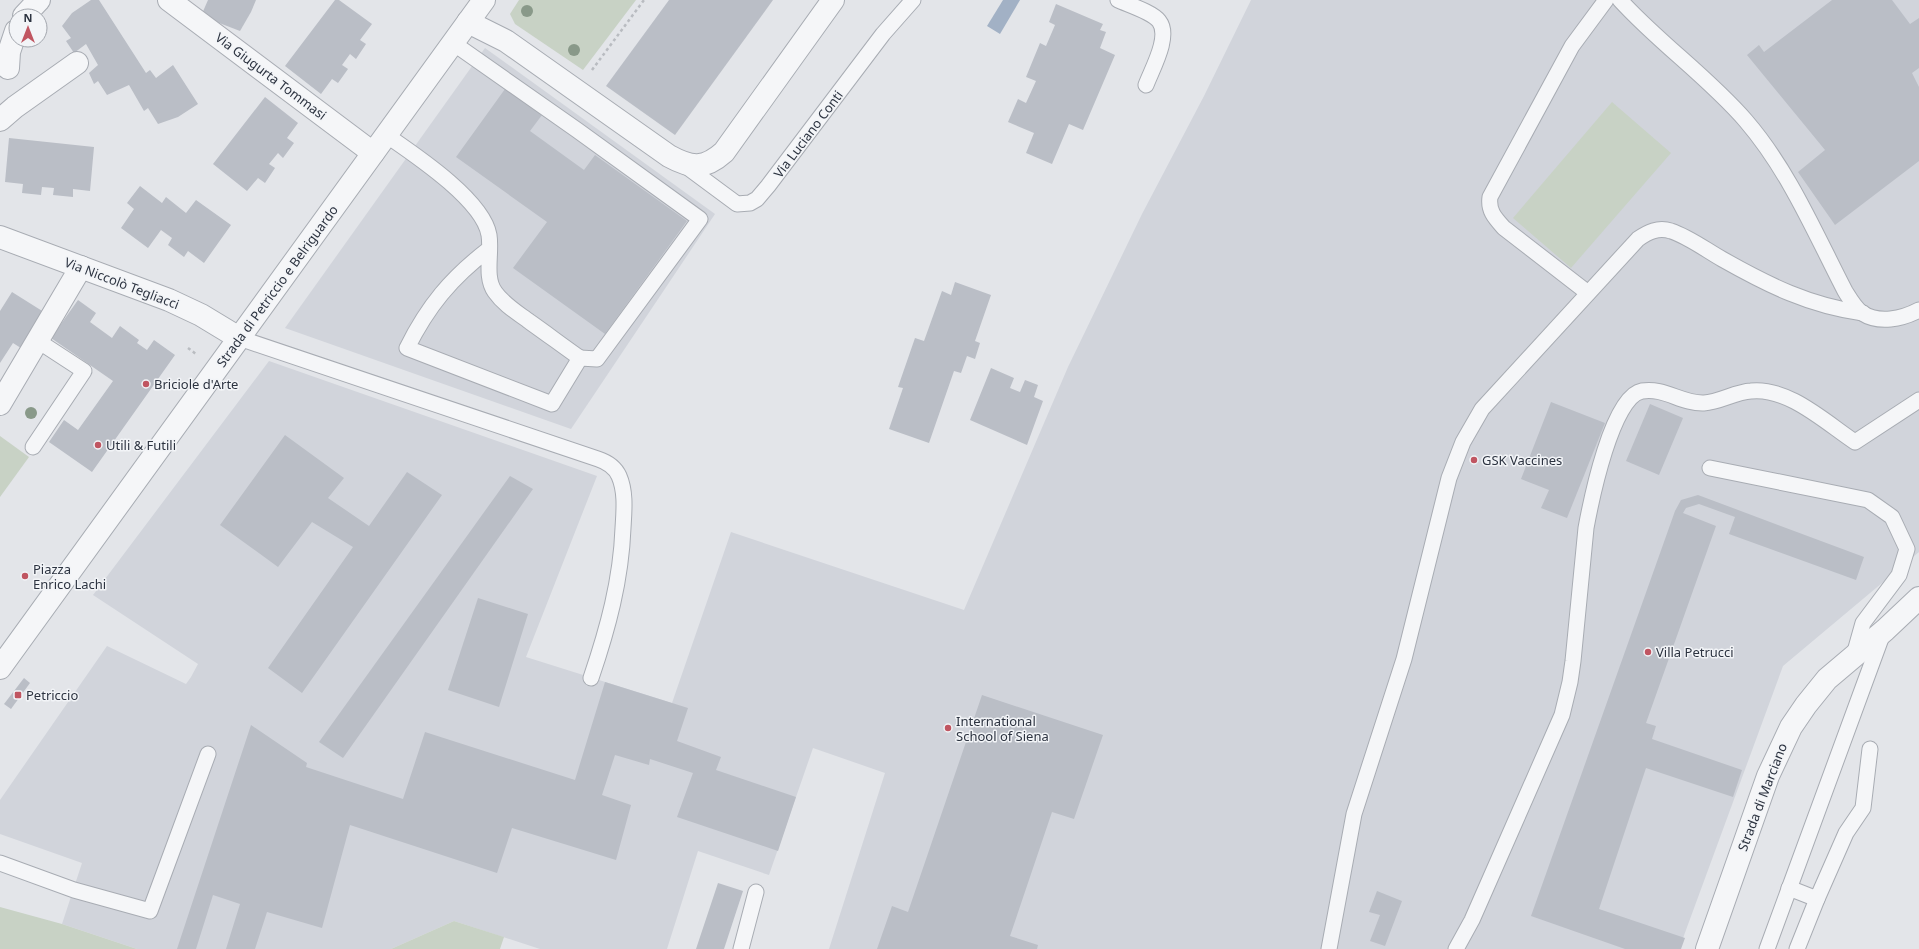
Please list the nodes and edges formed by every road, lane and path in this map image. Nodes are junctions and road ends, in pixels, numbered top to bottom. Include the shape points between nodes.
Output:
1 (39, 0) edge
2 (169, 0) edge
3 (484, 0) edge
4 (644, 0) edge
5 (833, 0) edge
6 (913, 0) edge
7 (1118, 0) edge
8 (1606, 0) edge
9 (1620, 0) edge
10 (32, 8) edge
11 (468, 22) junction
12 (453, 43) junction
13 (10, 48) edge
14 (77, 62) dead end
15 (8, 68) dead end
16 (590, 72) dead end
17 (1146, 85) dead end
18 (0, 120) edge
19 (386, 135) junction
20 (373, 153) junction
21 (683, 164) junction
22 (0, 237) edge
23 (488, 249) junction
24 (81, 267) junction
25 (1588, 293) junction
26 (1919, 310) edge
27 (1863, 313) junction
28 (239, 338) junction
29 (38, 341) junction
30 (188, 348) dead end
31 (198, 355) dead end
32 (580, 358) junction
33 (2, 398) edge
34 (1919, 400) edge
35 (33, 448) dead end
36 (1710, 468) dead end
37 (1919, 598) edge
38 (1885, 630) junction
39 (1854, 655) junction
40 (0, 668) edge
41 (591, 678) dead end
42 (1870, 749) dead end
43 (208, 754) dead end
44 (0, 863) edge
45 (1789, 888) junction
46 (756, 892) dead end
47 (1816, 899) junction
48 (741, 949) edge
49 (1329, 949) edge
50 (1456, 949) edge
51 (1707, 949) edge
52 (1766, 949) edge
53 (1797, 949) edge

1 - 10 street
2 - 20 street, Via Giugurta Tommasi
3 - 11 street, Strada di Petriccio e Belriguardo
4 - 16 path
5 - 21 street, Via Luciano Conti via 724,152 707,164
6 - 21 lane, Via Luciano Conti via 882,34 757,199 750,203 737,204
7 - 17 lane via 1158,20 1164,29 1164,40
8 - 25 lane via 1572,46 1490,197 1489,206 1494,217 1504,228
9 - 27 lane via 1712,86 1758,136 1784,173 1844,291
11 - 12 street, Strada di Petriccio e Belriguardo
11 - 21 street, Via Luciano Conti via 506,41
12 - 19 street, Strada di Petriccio e Belriguardo
12 - 32 lane via 700,219 597,359
13 - 15 street
14 - 18 street
19 - 20 street, Strada di Petriccio e Belriguardo
19 - 23 lane via 433,168 478,210 486,224 489,236
20 - 28 street, Strada di Petriccio e Belriguardo
22 - 24 street, Via Niccolò Tegliacci
23 - 32 lane via 490,280 494,291 505,303
23 - 32 lane via 464,268 443,291 418,326 407,348 552,404
24 - 28 street, Via Niccolò Tegliacci via 169,300 201,315
24 - 29 street
25 - 27 lane via 1638,239 1655,230 1663,229 1672,231 1754,277 1789,293 1835,309
25 - 49 lane via 1482,409 1463,442 1449,478 1404,659 1354,814
26 - 27 lane via 1889,319
28 - 40 street, Strada di Petriccio e Belriguardo
28 - 41 lane via 598,459 613,468 618,475 623,493 620,568 613,606
29 - 33 street
29 - 35 lane via 84,371
30 - 31 path
34 - 50 lane via 1855,442 1793,400 1775,392 1751,391 1698,403 1660,391 1645,391 1627,401 1608,443 1590,504 1571,675 1562,715 1472,920
36 - 39 lane via 1868,500 1892,517 1906,549 1899,575 1863,623
37 - 38 street, Strada di Marciano
38 - 39 street, Strada di Marciano
38 - 45 lane
39 - 51 street, Strada di Marciano via 1816,692 1779,748
42 - 47 lane via 1863,808 1846,833
43 - 44 lane via 150,910 74,890
45 - 47 lane
45 - 52 lane
46 - 48 lane
47 - 53 lane

